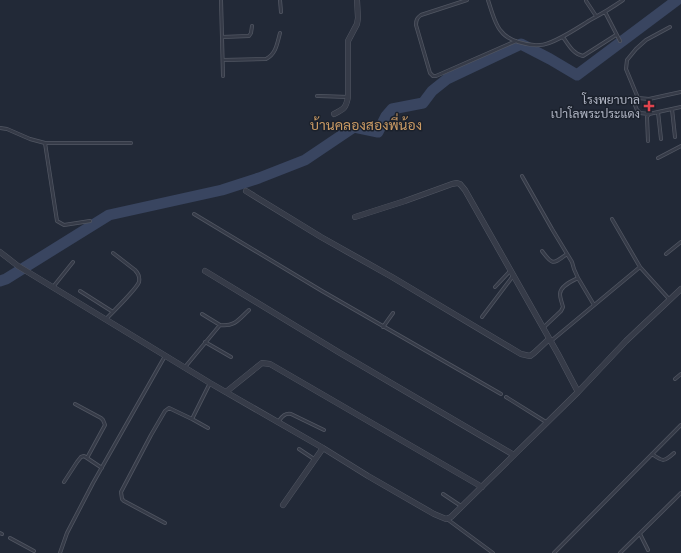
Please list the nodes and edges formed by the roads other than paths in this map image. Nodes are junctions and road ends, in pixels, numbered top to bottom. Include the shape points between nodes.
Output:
1 (221, 0) edge
2 (280, 0) edge
3 (357, 0) edge
4 (467, 0) edge
5 (488, 0) edge
6 (624, 0) edge
7 (586, 1) dead end
8 (281, 12) dead end
9 (605, 12) junction
10 (596, 16) junction
11 (252, 26) dead end
12 (670, 27) dead end
13 (280, 34) dead end
14 (616, 35) junction
15 (222, 37) junction
16 (563, 37) junction
17 (516, 41) junction
18 (620, 41) dead end
19 (224, 60) junction
20 (224, 76) dead end
21 (681, 92) edge
22 (317, 96) dead end
23 (348, 97) junction
24 (638, 98) junction
25 (681, 107) edge
26 (672, 109) junction
27 (658, 112) junction
28 (334, 114) dead end
29 (649, 114) junction
30 (0, 128) edge
31 (675, 137) dead end
32 (661, 139) dead end
33 (648, 141) dead end
34 (45, 143) junction
35 (131, 143) dead end
36 (681, 146) edge
37 (658, 158) dead end
38 (522, 176) dead end
39 (246, 191) dead end
40 (194, 214) dead end
41 (355, 217) dead end
42 (612, 218) dead end
43 (90, 221) dead end
44 (681, 242) edge
45 (0, 252) edge
46 (542, 252) dead end
47 (113, 253) dead end
48 (567, 254) junction
49 (666, 254) dead end
50 (73, 262) dead end
51 (640, 267) junction
52 (205, 271) dead end
53 (512, 273) junction
54 (578, 278) junction
55 (52, 287) junction
56 (495, 287) dead end
57 (681, 289) edge
58 (80, 291) dead end
59 (669, 300) junction
60 (594, 305) junction
61 (248, 310) dead end
62 (113, 312) junction
63 (393, 313) dead end
64 (202, 314) dead end
65 (482, 317) dead end
66 (106, 319) junction
67 (220, 326) junction
68 (383, 326) junction
69 (543, 328) junction
70 (550, 340) junction
71 (205, 342) junction
72 (165, 355) junction
73 (231, 357) dead end
74 (185, 367) junction
75 (681, 374) edge
76 (675, 379) dead end
77 (210, 383) junction
78 (226, 392) junction
79 (578, 392) junction
80 (501, 394) dead end
81 (506, 397) dead end
82 (75, 404) dead end
83 (192, 419) junction
84 (278, 422) junction
85 (547, 422) junction
86 (681, 425) edge
87 (208, 428) dead end
88 (324, 430) dead end
89 (322, 448) junction
90 (299, 449) dead end
91 (652, 454) junction
92 (674, 454) dead end
93 (514, 455) junction
94 (87, 458) junction
95 (314, 460) junction
96 (102, 468) junction
97 (64, 482) dead end
98 (482, 487) junction
99 (681, 493) edge
100 (443, 494) dead end
101 (283, 505) dead end
102 (461, 507) junction
103 (446, 519) junction
104 (165, 523) dead end
105 (640, 534) junction
106 (10, 538) dead end
107 (648, 550) dead end
108 (34, 551) dead end
109 (60, 553) edge
110 (493, 553) edge
111 (554, 553) edge
112 (620, 553) edge

1 - 15 lane
2 - 8 lane
3 - 23 street via 357,24 348,41
4 - 17 lane via 421,15 416,20 432,76
5 - 17 lane via 500,31
6 - 9 lane
7 - 10 lane
9 - 10 lane
9 - 14 lane
10 - 16 lane
11 - 15 lane via 252,34 249,36
12 - 24 lane via 646,40 627,60 626,69
13 - 19 lane via 276,50 266,59
14 - 16 lane via 583,56 575,53
14 - 18 lane
15 - 19 lane
16 - 17 lane via 541,45
19 - 20 lane
21 - 24 lane via 649,99
22 - 23 lane
23 - 28 street via 345,107
24 - 29 lane via 635,105 637,110
25 - 26 lane
26 - 27 lane
26 - 31 lane
27 - 29 lane
27 - 32 lane
29 - 33 lane
30 - 34 lane
34 - 35 lane
34 - 43 lane via 57,221 64,224
36 - 37 lane
38 - 48 lane
39 - 70 street via 521,354 530,356
40 - 68 lane
41 - 53 street via 457,183 463,186
42 - 51 lane
44 - 49 lane
45 - 55 street
46 - 48 lane via 550,262 556,262
47 - 62 lane via 138,273 139,282
48 - 54 lane
50 - 55 lane
51 - 59 lane
51 - 60 lane
52 - 93 street
53 - 56 lane
53 - 65 lane
53 - 69 street
54 - 60 lane
54 - 69 lane via 560,291 563,307
55 - 66 street
57 - 59 street
58 - 62 lane
59 - 79 street
60 - 70 lane
61 - 67 lane via 236,323
62 - 66 lane
63 - 68 lane
64 - 67 lane
66 - 72 street
67 - 71 lane
68 - 80 lane
69 - 70 street
70 - 79 street
71 - 73 lane
71 - 74 lane
72 - 74 street
72 - 96 lane
74 - 77 street
75 - 76 lane
77 - 78 street
77 - 83 lane
78 - 84 street
78 - 98 street via 262,364 270,364
79 - 85 street
81 - 85 lane
82 - 94 lane via 101,418 105,425
83 - 87 lane
83 - 104 lane via 169,408 165,411 121,492 124,501
84 - 88 lane via 288,413
84 - 89 street
85 - 93 street
86 - 91 lane
89 - 95 street
89 - 103 street
90 - 95 lane
91 - 92 lane via 660,460 667,460
91 - 111 lane
93 - 98 street
94 - 96 lane
94 - 97 lane via 84,456 79,459
95 - 101 street
96 - 109 lane via 67,533
98 - 102 street
99 - 105 lane
100 - 102 lane
102 - 103 street
103 - 110 lane
105 - 107 lane
105 - 112 lane
106 - 108 lane

